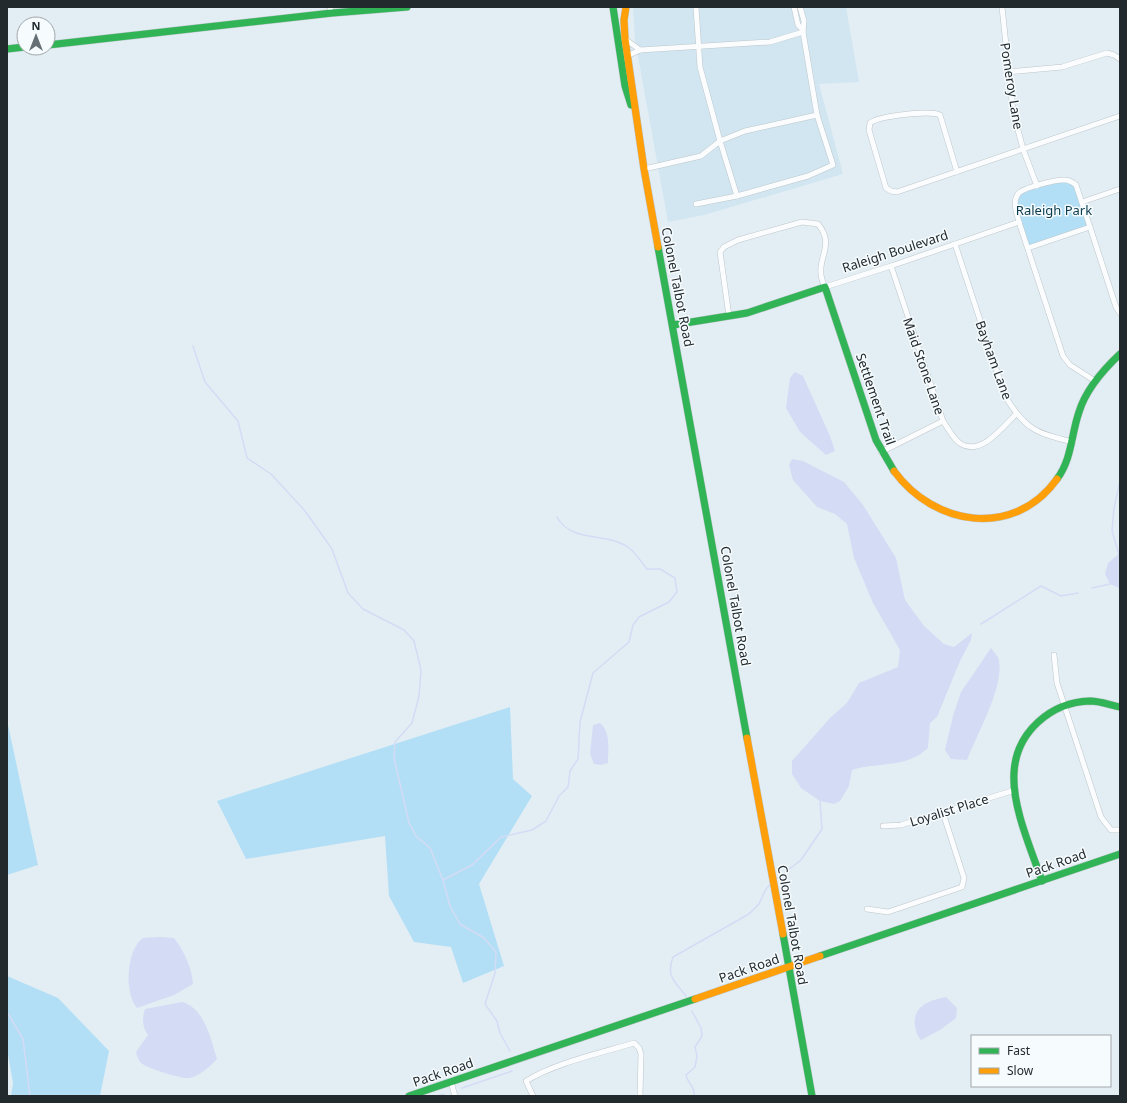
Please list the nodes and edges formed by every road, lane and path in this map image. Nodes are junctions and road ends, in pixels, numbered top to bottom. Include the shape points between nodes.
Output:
1 (407, 7) edge
2 (613, 7) edge
3 (626, 7) edge
4 (696, 7) edge
5 (794, 7) edge
6 (800, 7) edge
7 (1002, 7) edge
8 (331, 10) edge
9 (803, 31) junction
10 (625, 39) junction
11 (56, 43) edge
12 (698, 45) junction
13 (640, 50) junction
14 (627, 56) junction
15 (1120, 59) edge
16 (1008, 72) junction
17 (817, 115) junction
18 (1120, 116) edge
19 (635, 121) junction
20 (720, 141) junction
21 (1023, 149) junction
22 (644, 169) junction
23 (957, 172) junction
24 (1037, 186) junction
25 (1120, 189) edge
26 (737, 196) junction
27 (1082, 202) junction
28 (696, 204) dead end
29 (1018, 222) junction
30 (1090, 227) junction
31 (955, 244) junction
32 (1028, 248) junction
33 (891, 266) junction
34 (825, 287) junction
35 (1120, 313) edge
36 (728, 316) junction
37 (672, 325) junction
38 (1120, 354) edge
39 (1095, 380) junction
40 (1016, 414) junction
41 (943, 421) junction
42 (1073, 442) junction
43 (881, 452) junction
44 (1054, 655) dead end
45 (1065, 706) junction
46 (1120, 708) edge
47 (1015, 790) junction
48 (943, 813) junction
49 (883, 826) dead end
50 (1120, 830) edge
51 (1120, 854) edge
52 (1042, 881) junction
53 (868, 910) dead end
54 (789, 967) junction
55 (451, 1082) junction
56 (409, 1096) edge
57 (455, 1096) edge
58 (533, 1096) edge
59 (640, 1096) edge
60 (812, 1096) edge

1 - 8 street
2 - 19 street, Colonel Talbot Road via 625,86
3 - 10 street, Colonel Talbot Road
4 - 12 street
5 - 9 street via 798,25
6 - 9 street via 804,21
7 - 16 street, Pomeroy Lane
8 - 11 street
9 - 12 street via 770,42
9 - 17 street
10 - 13 street
10 - 14 street, Colonel Talbot Road
12 - 13 street
12 - 20 street via 700,67
13 - 14 street
14 - 19 street, Colonel Talbot Road
15 - 16 street via 1108,54 1062,67
16 - 21 street, Pomeroy Lane via 1013,111
17 - 20 street via 745,131
17 - 26 street via 833,165 808,176
18 - 21 street
19 - 22 street, Colonel Talbot Road
20 - 22 street via 701,156
20 - 26 street
21 - 23 street
21 - 24 street, Pomeroy Lane
22 - 37 street, Colonel Talbot Road
23 - 23 street via 898,192 891,192 886,188 869,130 870,123 886,117 931,113 940,115
24 - 27 street via 1059,180 1071,181 1076,184
24 - 29 street via 1018,195 1015,202
25 - 27 street
26 - 28 street
27 - 30 street
29 - 31 street, Raleigh Boulevard
29 - 32 street
30 - 32 street
30 - 35 street
31 - 33 street, Raleigh Boulevard
31 - 40 street, Bayham Lane via 1004,396
32 - 39 street via 1063,356 1070,365
33 - 34 street, Raleigh Boulevard
33 - 41 street, Maid Stone Lane
34 - 36 street, Raleigh Boulevard via 747,313
34 - 36 street via 820,278 820,265 826,239 818,224 802,222 738,240 720,252
34 - 43 street, Settlement Trail
36 - 37 street, Raleigh Boulevard
37 - 54 street, Colonel Talbot Road
38 - 39 street, Settlement Trail
39 - 42 street, Settlement Trail via 1079,410
40 - 41 street, Maid Stone Lane via 992,438 974,446 961,444
40 - 42 street, Bayham Lane via 1028,426 1051,437
41 - 43 street
42 - 43 street, Settlement Trail via 1060,476 1048,492 1032,505 1006,516 985,520 940,512 908,488
44 - 45 street via 1057,683
45 - 46 street via 1089,701
45 - 47 street via 1040,718 1024,737 1017,752
45 - 50 street via 1101,817 1111,830
47 - 48 street, Loyalist Place
47 - 52 street
48 - 49 street, Loyalist Place via 900,825
48 - 53 street via 964,878 962,888 888,912
51 - 52 street, Pack Road
52 - 54 street, Pack Road
54 - 55 street, Pack Road
54 - 60 street, Colonel Talbot Road
55 - 56 street, Pack Road
55 - 57 street
58 - 59 street via 526,1081 537,1074 634,1043 641,1054

